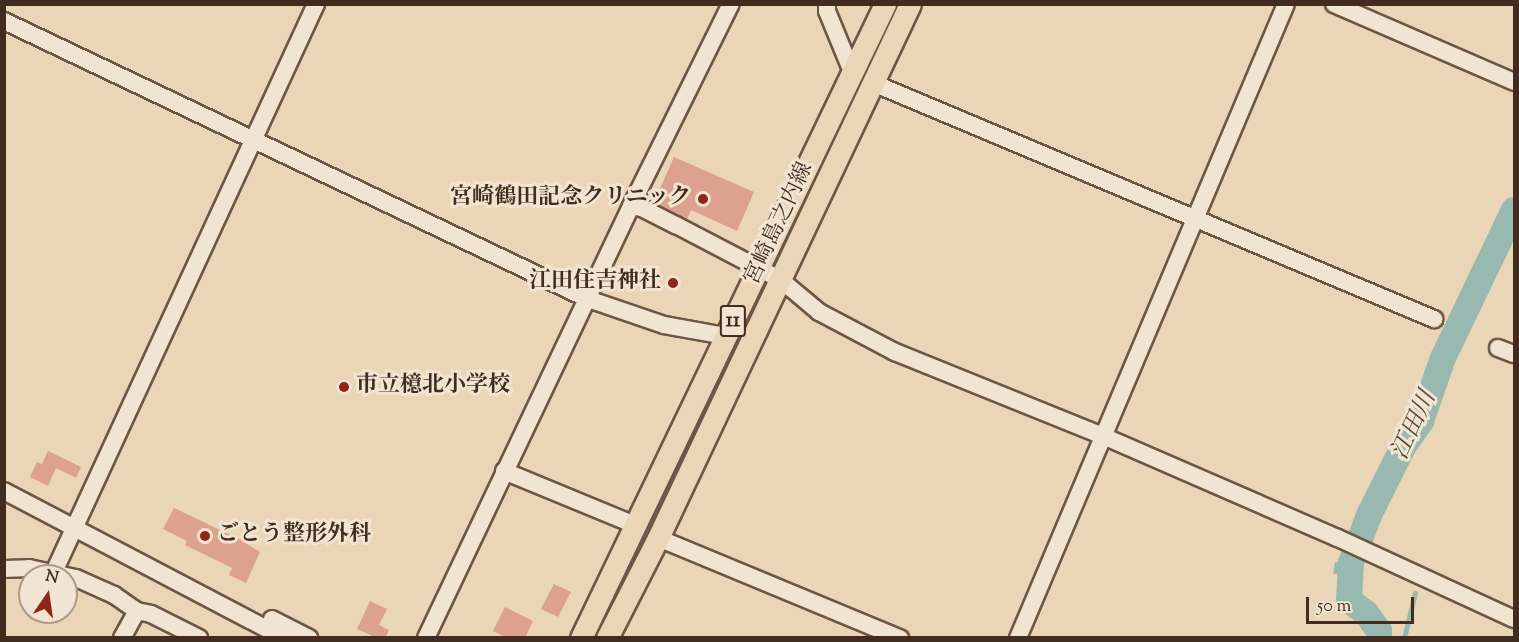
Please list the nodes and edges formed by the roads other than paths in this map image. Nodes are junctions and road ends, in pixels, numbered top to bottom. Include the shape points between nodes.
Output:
1 (316, 4) edge
2 (731, 4) edge
3 (827, 4) edge
4 (885, 4) edge
5 (910, 4) edge
6 (1286, 4) edge
7 (1334, 4) edge
8 (4, 21) edge
9 (852, 72) junction
10 (1515, 82) edge
11 (873, 83) junction
12 (254, 139) junction
13 (631, 206) junction
14 (1197, 220) junction
15 (759, 268) junction
16 (781, 280) junction
17 (588, 299) junction
18 (1434, 319) dead end
19 (726, 336) junction
20 (1498, 348) dead end
21 (1515, 354) edge
22 (1103, 436) junction
23 (504, 471) junction
24 (4, 491) edge
25 (635, 525) junction
26 (76, 527) junction
27 (658, 538) junction
28 (58, 564) edge
29 (78, 580) edge
30 (137, 610) junction
31 (1515, 619) edge
32 (122, 638) edge
33 (199, 638) edge
34 (284, 638) edge
35 (309, 638) edge
36 (426, 638) edge
37 (581, 638) edge
38 (607, 638) edge
39 (900, 638) edge
40 (1018, 638) edge

1 - 12 street
2 - 13 street
3 - 9 street
4 - 9 main road, 宮崎島之内線 / 11
5 - 11 main road, 宮崎島之内線 / 11
6 - 14 street
7 - 10 street
8 - 12 street
9 - 15 main road, 宮崎島之内線 / 11
11 - 14 street
11 - 16 main road, 宮崎島之内線 / 11
12 - 17 street
12 - 26 street
13 - 15 street
13 - 17 street
14 - 18 street
14 - 22 street
15 - 16 street
15 - 19 main road, 宮崎島之内線 / 11
16 - 22 street via 819,312 895,352
16 - 27 main road, 宮崎島之内線 / 11
17 - 19 street via 664,325
17 - 23 street
19 - 25 main road, 宮崎島之内線 / 11
20 - 21 street
22 - 31 street
22 - 40 street
23 - 25 street
23 - 36 street
24 - 26 street
25 - 37 main road, 宮崎島之内線 / 11
26 - 28 street
26 - 34 street
26 - 35 street via 101,534
27 - 38 main road, 宮崎島之内線 / 11
27 - 39 street
29 - 30 street
30 - 32 street
30 - 33 street

